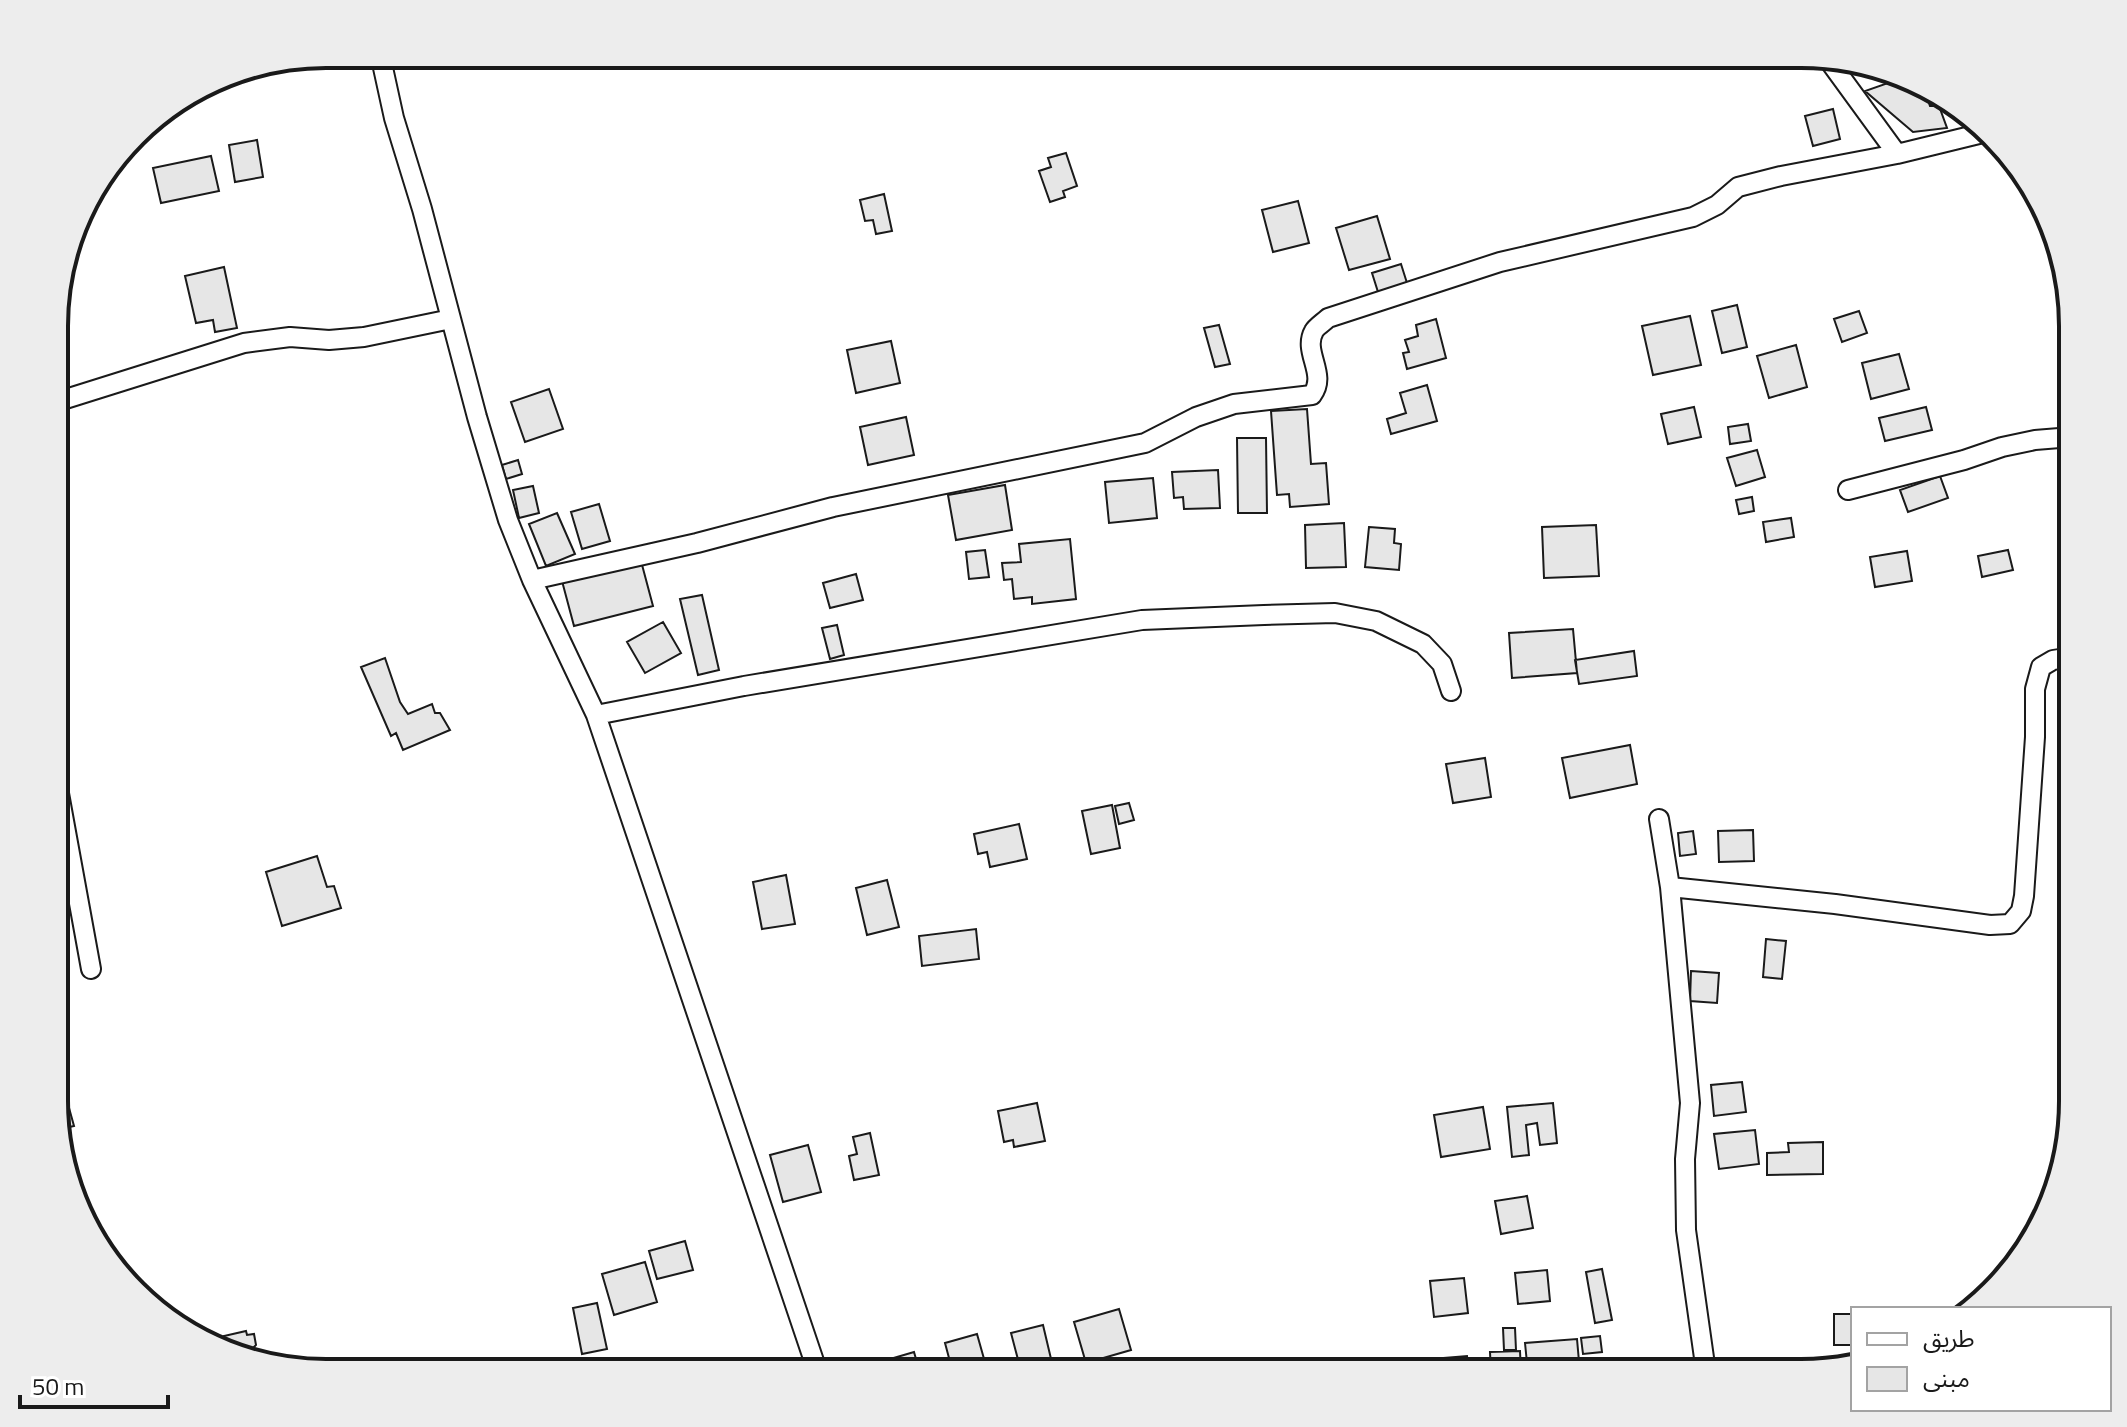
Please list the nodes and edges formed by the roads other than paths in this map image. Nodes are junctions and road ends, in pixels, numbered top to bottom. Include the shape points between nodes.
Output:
1 (383, 68) edge
2 (1836, 70) edge
3 (1974, 135) edge
4 (1897, 154) junction
5 (451, 319) junction
6 (68, 398) edge
7 (2058, 438) edge
8 (1848, 490) dead end
9 (532, 580) junction
10 (2058, 659) edge
11 (1451, 691) dead end
12 (596, 715) junction
13 (1659, 819) dead end
14 (68, 843) edge
15 (1670, 887) junction
16 (91, 969) dead end
17 (1704, 1358) edge
18 (813, 1359) edge

1 - 5 street
2 - 4 street
3 - 4 street
4 - 9 street via 1738,187 1693,217 1500,262 1328,318 1313,332 1319,382 1312,395 1234,404 1145,443 833,507
5 - 6 street via 364,337 244,343
5 - 9 street via 508,520
7 - 8 street via 2002,447
9 - 12 street
10 - 15 street via 2041,667 2035,689 2024,896 2021,911 2010,924
11 - 12 street via 1442,664 1423,644 1376,621 1335,613 1142,620
12 - 18 street
13 - 15 street
14 - 16 street
15 - 17 street via 1690,1103 1686,1230

